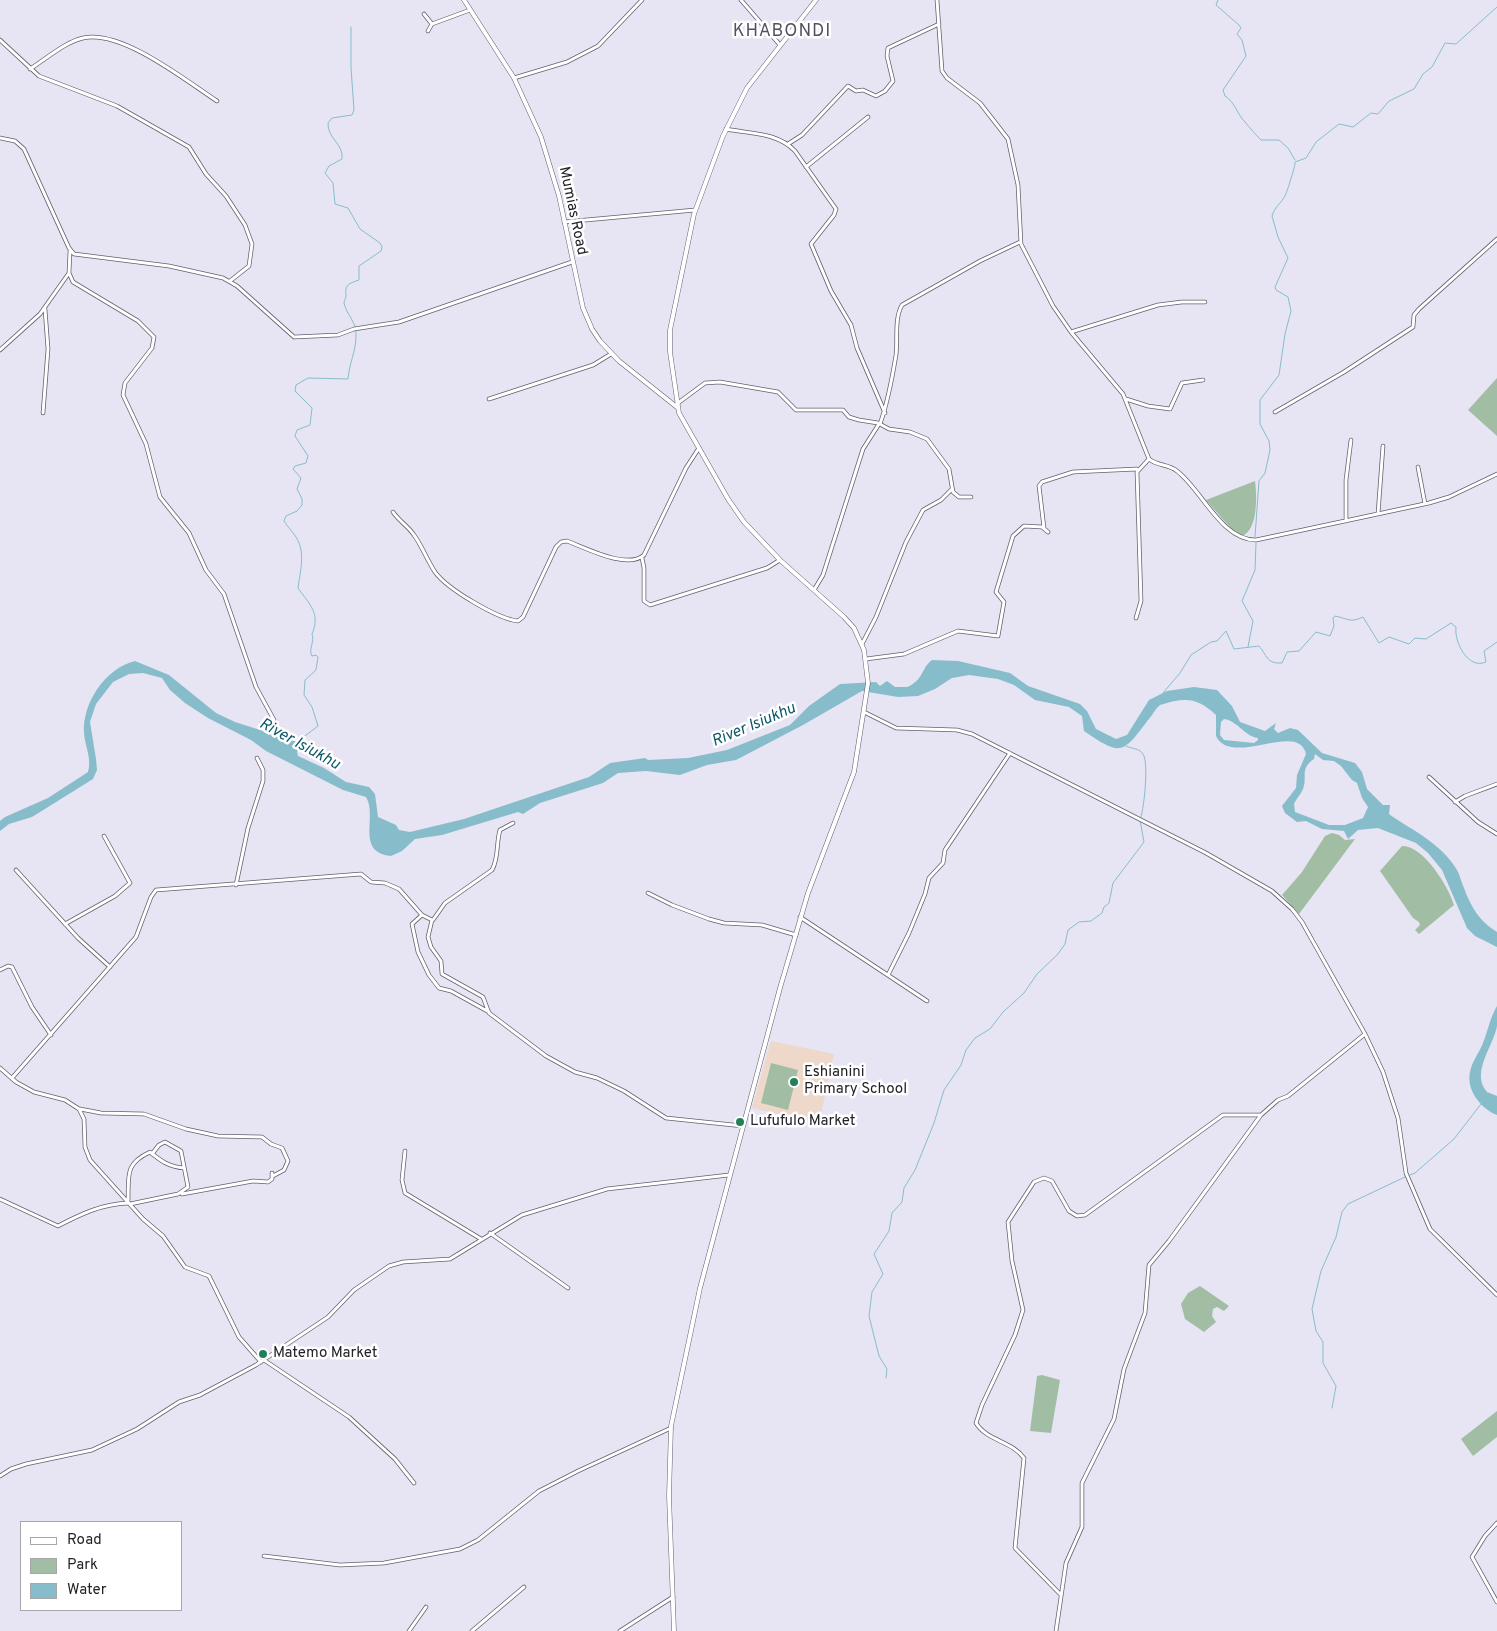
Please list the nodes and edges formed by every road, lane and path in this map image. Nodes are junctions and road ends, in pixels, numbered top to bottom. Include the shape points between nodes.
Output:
1 (464, 0) edge
2 (642, 0) edge
3 (741, 0) edge
4 (816, 0) edge
5 (937, 0) edge
6 (470, 10) junction
7 (424, 14) dead end
8 (432, 24) junction
9 (939, 24) junction
10 (428, 31) dead end
11 (0, 40) edge
12 (780, 45) junction
13 (30, 69) junction
14 (514, 78) junction
15 (217, 100) dead end
16 (868, 117) dead end
17 (726, 129) junction
18 (0, 138) edge
19 (788, 144) junction
20 (806, 167) junction
21 (695, 210) junction
22 (564, 222) junction
23 (1497, 239) edge
24 (1020, 242) junction
25 (70, 250) junction
26 (572, 262) junction
27 (69, 273) junction
28 (230, 281) junction
29 (1205, 302) dead end
30 (45, 308) junction
31 (1071, 332) junction
32 (0, 350) edge
33 (611, 354) junction
34 (1202, 380) dead end
35 (489, 399) dead end
36 (1126, 399) junction
37 (678, 403) junction
38 (678, 408) junction
39 (1274, 412) dead end
40 (43, 413) dead end
41 (885, 413) junction
42 (880, 424) junction
43 (1351, 440) dead end
44 (1382, 446) dead end
45 (699, 448) junction
46 (1149, 459) junction
47 (1418, 467) dead end
48 (1138, 470) junction
49 (1497, 474) edge
50 (952, 490) junction
51 (971, 497) dead end
52 (1425, 504) junction
53 (392, 512) dead end
54 (1378, 514) junction
55 (1346, 521) junction
56 (1044, 528) junction
57 (1048, 532) dead end
58 (642, 558) junction
59 (780, 560) junction
60 (814, 590) junction
61 (1136, 618) dead end
62 (862, 644) junction
63 (866, 659) junction
64 (864, 712) junction
65 (274, 720) dead end
66 (1010, 753) junction
67 (257, 758) dead end
68 (1429, 777) dead end
69 (1497, 784) edge
70 (1455, 802) junction
71 (513, 823) dead end
72 (1497, 834) edge
73 (104, 836) dead end
74 (16, 870) dead end
75 (236, 885) junction
76 (648, 892) dead end
77 (422, 915) junction
78 (800, 917) junction
79 (432, 920) junction
80 (66, 924) junction
81 (796, 935) junction
82 (110, 967) junction
83 (0, 970) edge
84 (888, 975) junction
85 (927, 1001) dead end
86 (489, 1013) junction
87 (1365, 1034) junction
88 (51, 1035) junction
89 (0, 1068) edge
90 (12, 1078) junction
91 (79, 1109) junction
92 (92, 1111) junction
93 (1261, 1115) junction
94 (84, 1119) junction
95 (743, 1126) junction
96 (405, 1151) dead end
97 (152, 1154) junction
98 (184, 1168) junction
99 (729, 1175) junction
100 (174, 1195) junction
101 (0, 1199) edge
102 (128, 1203) junction
103 (490, 1233) junction
104 (481, 1239) junction
105 (568, 1288) dead end
106 (1497, 1295) edge
107 (262, 1361) junction
108 (671, 1428) junction
109 (0, 1476) edge
110 (414, 1483) dead end
111 (1497, 1523) edge
112 (264, 1556) dead end
113 (524, 1587) dead end
114 (1060, 1594) junction
115 (673, 1597) junction
116 (1497, 1602) edge
117 (426, 1608) dead end
118 (409, 1631) edge
119 (472, 1631) edge
120 (620, 1631) edge
121 (674, 1631) edge
122 (1056, 1631) edge

1 - 6 street, Mumias Road
2 - 14 street via 598,46 567,62
3 - 12 street
4 - 12 street
5 - 9 street
6 - 8 street
6 - 14 street, Mumias Road
7 - 8 street
8 - 10 street
9 - 19 street via 888,48 886,56 893,81 880,95 856,91 848,86 818,120
9 - 24 street via 943,74 980,103 1009,142 1020,196
11 - 13 street
12 - 17 street via 747,88
13 - 15 street via 78,40 99,36 120,42
13 - 28 street via 44,79 124,109 192,150 208,177 241,218 252,242 248,266
14 - 22 street, Mumias Road via 546,149
16 - 20 street
17 - 19 street via 766,135
17 - 21 street
18 - 25 street via 15,141 24,149
19 - 20 street
20 - 41 street via 836,210 811,244 850,325
21 - 22 street
21 - 37 street via 670,330
22 - 26 street, Mumias Road
23 - 39 street via 1419,308 1414,315 1414,325 1344,372
24 - 31 street via 1053,306
24 - 41 street via 902,305 898,314 896,354
25 - 27 street
25 - 28 street via 76,254 178,268
26 - 28 street via 405,320 356,328 338,335 294,337
26 - 33 street, Mumias Road via 589,324
27 - 30 street
27 - 65 street via 73,282 138,321 154,336 152,348 125,382 123,395 146,444 158,493 189,533 206,570 224,594 256,687
29 - 31 street via 1158,305
30 - 32 street
30 - 40 street via 48,349
31 - 36 street
33 - 35 street via 593,366
33 - 38 street, Mumias Road
34 - 36 street via 1182,384 1170,409
36 - 46 street
37 - 38 street
37 - 42 street via 705,383 720,382 778,392 796,410 842,410 849,416
38 - 45 street
41 - 42 street
42 - 50 street via 930,441 950,472
42 - 60 street via 863,450 823,575
43 - 55 street via 1346,480
44 - 54 street
45 - 58 street
45 - 59 street via 737,514
46 - 48 street
46 - 55 street via 1179,472 1232,533 1246,540
47 - 52 street
48 - 56 street via 1074,472 1042,482 1039,486
48 - 61 street via 1141,600
49 - 52 street via 1449,497
50 - 51 street via 959,497
50 - 62 street via 923,510
52 - 54 street
53 - 58 street via 414,534 432,568 447,584 478,604 514,620 523,618 561,542 567,541 612,558 630,561
54 - 55 street
56 - 57 street
56 - 63 street via 1024,526 1013,536 996,592 1004,602 998,636 958,631 904,654
58 - 59 street via 644,601 650,605 767,568
59 - 60 street
60 - 62 street via 848,621
62 - 63 street
63 - 64 street via 868,682
64 - 66 street via 896,728 964,731
64 - 78 street via 854,772
66 - 84 street via 945,850 940,867 929,878 926,894
66 - 87 street via 1168,833 1279,896 1302,922
67 - 75 street via 263,781 248,828
68 - 70 street
69 - 70 street
70 - 72 street
71 - 79 street via 500,830 496,864 492,870 445,903
73 - 80 street via 130,883 115,896
74 - 80 street
75 - 77 street via 361,874 371,882 398,888
75 - 82 street via 156,890 136,937
76 - 81 street via 704,918 724,923 762,925
77 - 79 street
77 - 86 street via 414,921 413,933 429,975 439,988 451,991
78 - 81 street
78 - 84 street
79 - 86 street via 428,937 430,948 441,961 442,974 483,997
80 - 82 street
81 - 95 street
82 - 88 street
83 - 88 street via 12,967 32,1007
84 - 85 street
86 - 95 street via 560,1065 609,1083 666,1118
87 - 93 street
87 - 106 street via 1389,1087 1406,1173 1430,1229
88 - 90 street
89 - 90 street
90 - 91 street via 34,1092 65,1100
91 - 92 street
91 - 94 street
92 - 94 street
92 - 100 street via 144,1114 218,1136 262,1137 282,1148 288,1161 284,1170 273,1174 268,1182
93 - 114 street via 1149,1265 1145,1313 1124,1369 1110,1430 1082,1483 1082,1528 1068,1557
93 - 114 street via 1223,1115 1094,1210 1080,1216 1069,1211 1052,1181 1038,1180 1030,1186 1008,1222 1023,1310 976,1423 1024,1458 1015,1548
94 - 102 street via 87,1154
95 - 99 street
96 - 104 street via 402,1180 406,1193 417,1203
97 - 98 street via 173,1168
97 - 98 street via 159,1146 169,1143 181,1151
97 - 102 street via 142,1156 130,1167
98 - 100 street via 188,1187
99 - 103 street via 607,1190 522,1215
99 - 108 street via 700,1288
100 - 102 street
101 - 102 street via 58,1226 110,1203
102 - 107 street via 163,1236 184,1267 209,1276 239,1337
103 - 104 street
103 - 105 street
104 - 107 street via 450,1259 403,1262 379,1271 354,1290 328,1317
107 - 109 street via 92,1450 26,1464
107 - 110 street via 348,1417 401,1465
108 - 112 street via 539,1491 478,1540 460,1549 384,1562 340,1565
108 - 115 street via 669,1496
111 - 116 street via 1472,1559
113 - 119 street
114 - 122 street
115 - 120 street
115 - 121 street
117 - 118 street

